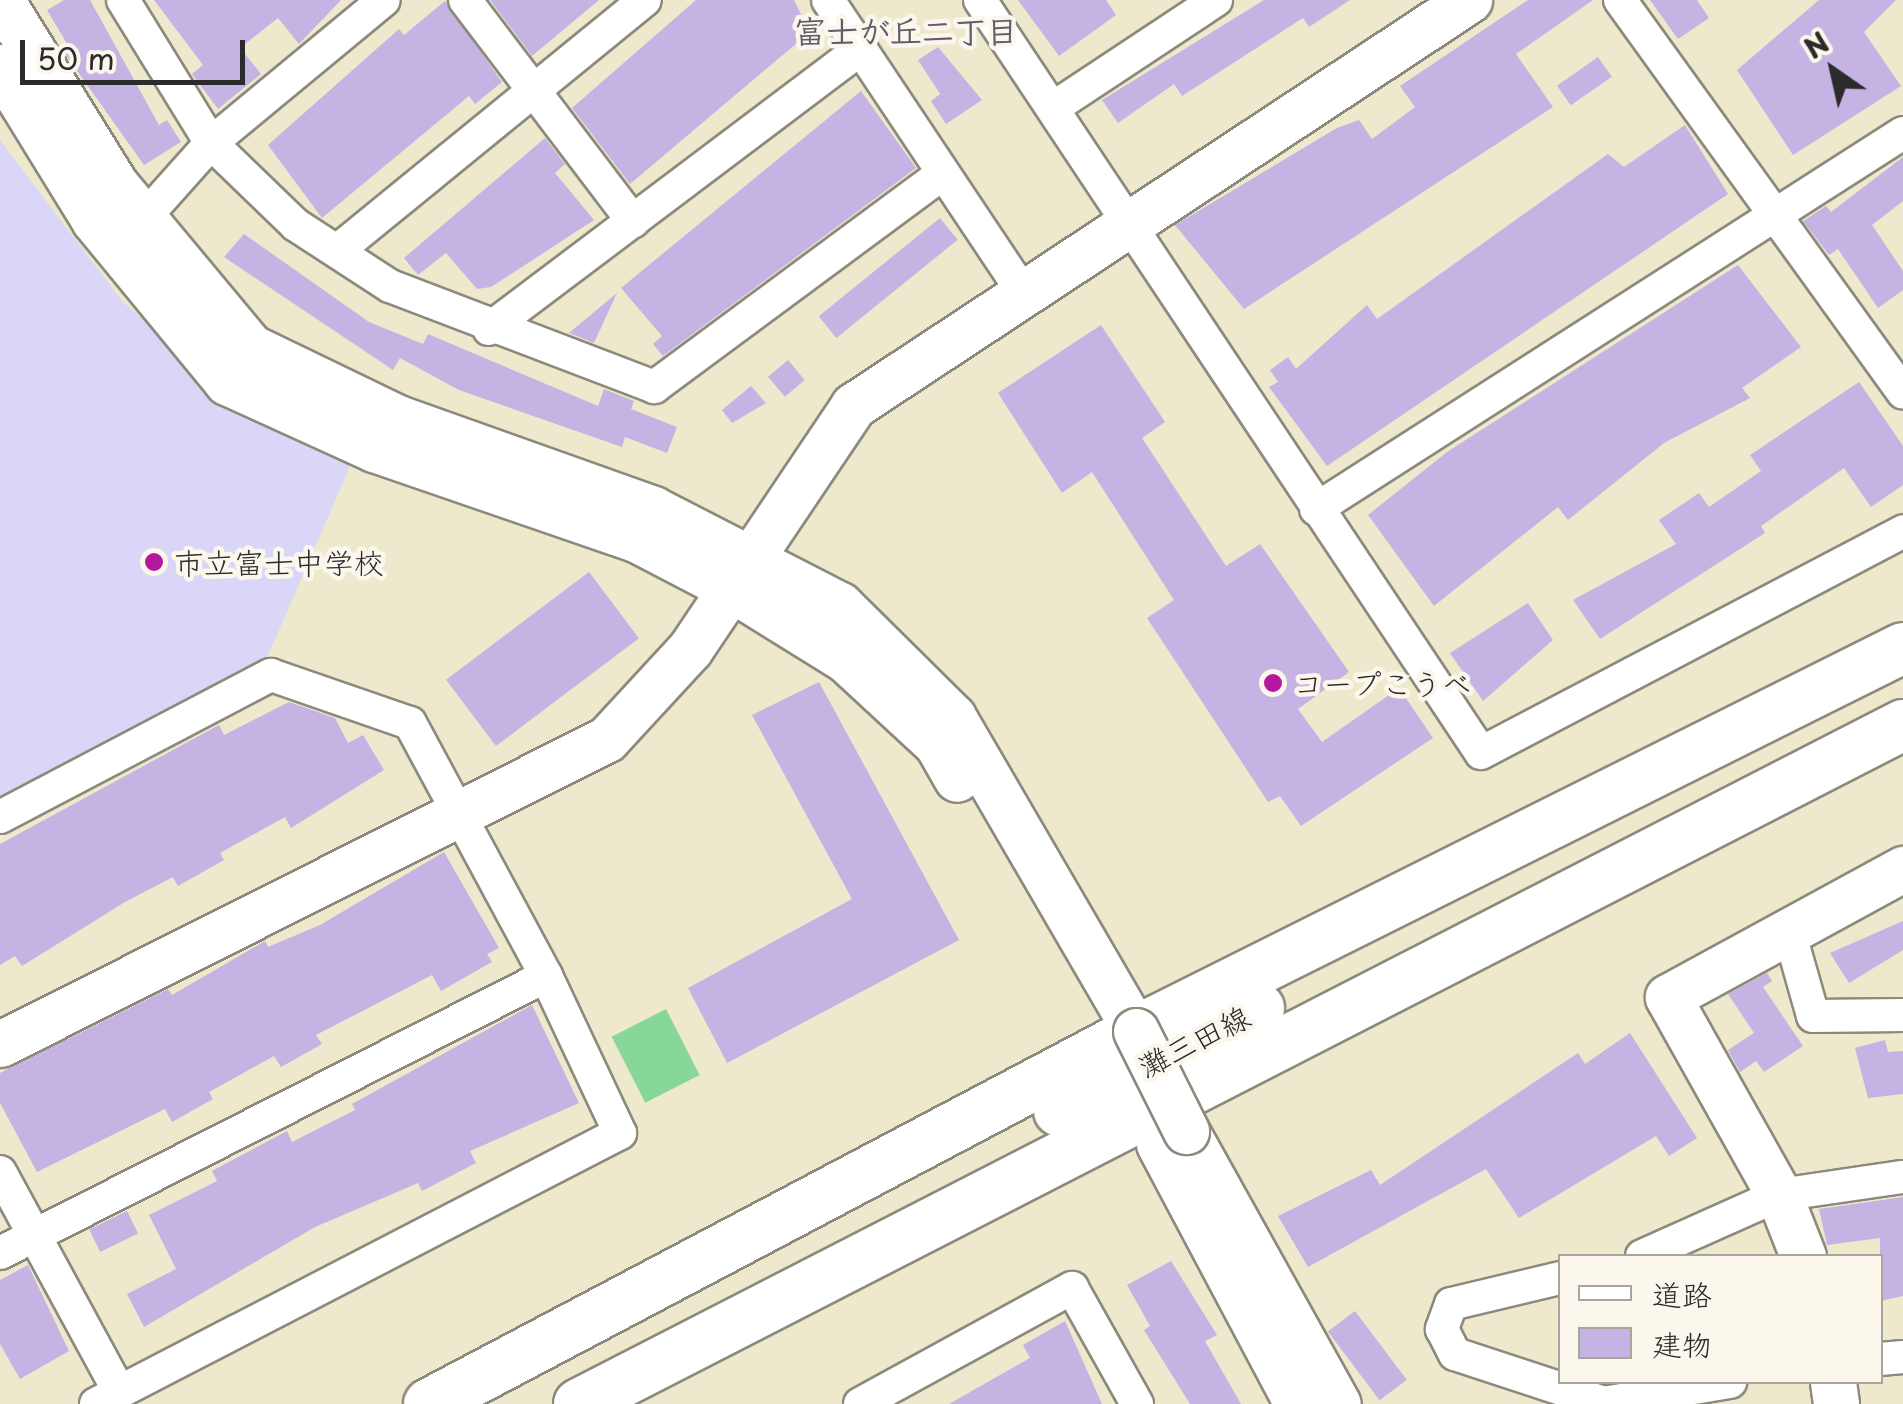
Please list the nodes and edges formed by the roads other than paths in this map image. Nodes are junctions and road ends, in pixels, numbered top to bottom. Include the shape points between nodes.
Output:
1 (1, 0) edge
2 (124, 0) edge
3 (384, 0) edge
4 (465, 0) edge
5 (645, 0) edge
6 (828, 0) edge
7 (980, 0) edge
8 (1216, 0) edge
9 (1470, 0) edge
10 (1620, 0) edge
11 (861, 49) junction
12 (0, 67) edge
13 (534, 90) junction
14 (1056, 106) junction
15 (1903, 132) edge
16 (212, 144) junction
17 (942, 174) junction
18 (1777, 214) junction
19 (144, 218) junction
20 (634, 221) junction
21 (1124, 223) junction
22 (337, 251) junction
23 (1022, 291) junction
24 (489, 329) junction
25 (1903, 393) edge
26 (1316, 508) junction
27 (1903, 531) edge
28 (741, 572) junction
29 (1903, 648) edge
30 (1903, 679) edge
31 (1903, 725) edge
32 (1903, 760) edge
33 (464, 811) junction
34 (0, 817) edge
35 (1903, 870) edge
36 (1788, 931) junction
37 (546, 976) junction
38 (1903, 1015) edge
39 (1124, 1038) junction
40 (0, 1044) edge
41 (1173, 1137) junction
42 (0, 1172) edge
43 (1903, 1176) edge
44 (1779, 1194) junction
45 (35, 1235) junction
46 (0, 1253) edge
47 (1646, 1254) edge
48 (1802, 1254) edge
49 (1558, 1278) edge
50 (1718, 1384) edge
51 (107, 1398) edge
52 (429, 1404) edge
53 (484, 1404) edge
54 (579, 1404) edge
55 (648, 1404) edge
56 (860, 1404) edge
57 (1136, 1404) edge
58 (1297, 1404) edge
59 (1338, 1404) edge

1 - 19 street
2 - 16 street
3 - 16 street
4 - 13 street
5 - 13 street
6 - 11 street
7 - 14 street
8 - 14 street
9 - 21 street
10 - 18 street
11 - 17 street
11 - 20 street
12 - 28 street via 94,220 227,382 374,449
13 - 20 street
13 - 22 street
14 - 21 street
15 - 18 street
16 - 19 street
16 - 22 street
17 - 23 street
17 - 24 street via 654,387
18 - 25 street
18 - 26 street
19 - 28 street via 252,347 398,418 653,509
20 - 24 street
21 - 23 street
21 - 26 street
22 - 24 street
23 - 28 street via 853,406
26 - 27 street via 1481,753
28 - 33 street via 607,739
28 - 39 street via 840,605 953,717
29 - 39 main road
30 - 53 main road, 灘三田線
31 - 54 main road, 灘三田線
32 - 41 main road
33 - 34 street via 410,723 271,675
33 - 37 street
33 - 40 street
35 - 36 street
36 - 38 street via 1813,1016
36 - 44 street via 1668,997
37 - 45 street
37 - 51 street via 620,1133
39 - 41 street, bridge
39 - 52 main road
41 - 55 main road
41 - 58 street
41 - 59 street
42 - 45 street
43 - 44 street
44 - 47 street
44 - 48 street
45 - 46 street
45 - 51 street
49 - 50 street via 1451,1304 1442,1329 1456,1354 1604,1403
56 - 57 street via 1072,1288

